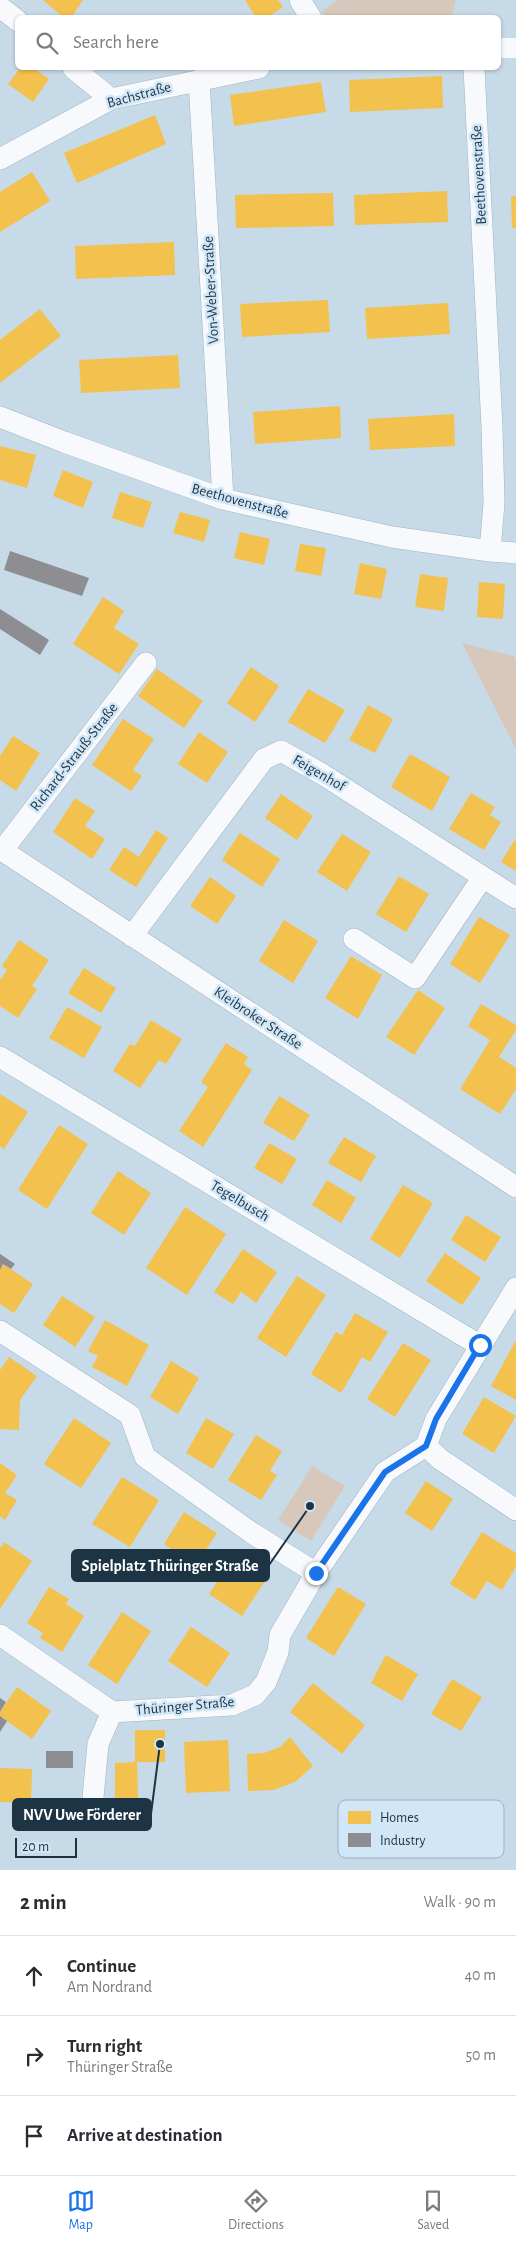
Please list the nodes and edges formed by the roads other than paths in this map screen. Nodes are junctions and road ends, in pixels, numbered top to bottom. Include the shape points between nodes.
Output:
1 (300, 0) edge
2 (0, 7) edge
3 (309, 15) edge
4 (15, 19) edge
5 (501, 48) edge
6 (516, 48) edge
7 (74, 70) edge
8 (249, 70) edge
9 (474, 70) edge
10 (199, 80) junction
11 (111, 100) junction
12 (0, 160) edge
13 (0, 416) edge
14 (224, 499) junction
15 (490, 551) junction
16 (516, 554) edge
17 (146, 663) dead end
18 (1, 850) edge
19 (483, 877) junction
20 (516, 898) edge
21 (132, 936) junction
22 (354, 939) dead end
23 (0, 1056) edge
24 (516, 1187) edge
25 (516, 1288) edge
26 (0, 1331) edge
27 (480, 1345) junction
28 (426, 1446) junction
29 (516, 1510) edge
30 (316, 1573) junction
31 (0, 1634) edge
32 (112, 1712) junction
33 (91, 1819) dead end

1 - 3 street
2 - 4 street
5 - 6 street
7 - 11 street
8 - 10 street, Bachstraße
9 - 15 street, Beethovenstraße via 492,426 494,503
10 - 11 street, Bachstraße
10 - 14 street, Von-Weber-Straße
11 - 12 street, Bachstraße
13 - 14 street, Beethovenstraße via 73,446
14 - 15 street, Beethovenstraße via 392,537
15 - 16 street, Beethovenstraße
17 - 18 street, Richard-Strauß-Straße
18 - 21 street, Kleibroker Straße
19 - 20 street, Feigenhof
19 - 21 street, Feigenhof via 281,751 264,759
19 - 22 street via 415,978
21 - 24 street, Kleibroker Straße
23 - 27 street, Tegelbusch
25 - 27 street
26 - 30 street via 130,1415 146,1458 252,1533
27 - 28 street via 436,1419
28 - 29 street
28 - 30 street, Thüringer Straße via 385,1472
30 - 32 street, Thüringer Straße via 280,1635 278,1652 266,1682 255,1695 232,1705
31 - 32 street
32 - 33 street via 98,1744

